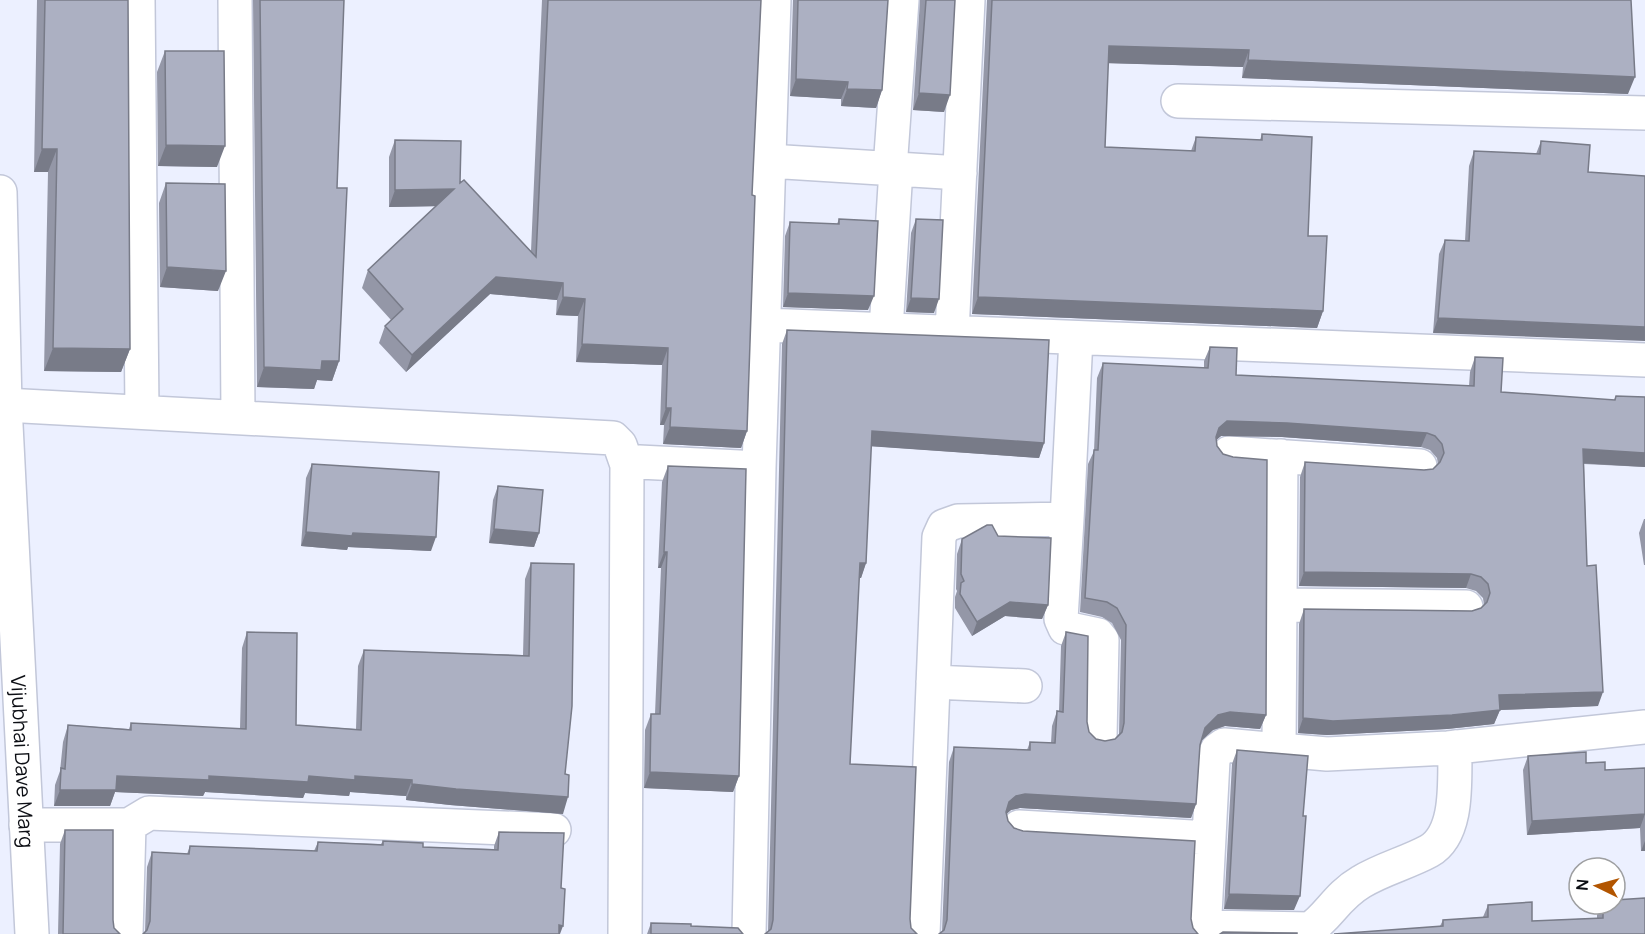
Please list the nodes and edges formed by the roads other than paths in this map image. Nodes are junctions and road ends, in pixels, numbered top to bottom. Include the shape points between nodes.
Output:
1 (138, 0) edge
2 (235, 0) edge
3 (774, 0) edge
4 (902, 0) edge
5 (968, 0) edge
6 (171, 53) edge
7 (203, 53) edge
8 (236, 53) junction
9 (139, 54) junction
10 (1178, 101) dead end
11 (1645, 113) edge
12 (769, 161) junction
13 (893, 169) junction
14 (960, 173) junction
15 (141, 184) junction
16 (173, 185) edge
17 (205, 185) edge
18 (238, 186) junction
19 (0, 192) edge
20 (764, 325) junction
21 (886, 330) junction
22 (952, 333) junction
23 (1076, 338) junction
24 (1645, 360) edge
25 (4, 405) junction
26 (142, 412) junction
27 (238, 417) junction
28 (1229, 453) edge
29 (1281, 456) junction
30 (627, 465) junction
31 (1420, 466) dead end
32 (759, 468) junction
33 (1067, 519) junction
34 (1280, 605) junction
35 (1466, 607) dead end
36 (933, 682) junction
37 (1025, 686) dead end
38 (1645, 727) edge
39 (1100, 737) edge
40 (1455, 747) junction
41 (1279, 750) junction
42 (26, 825) junction
43 (129, 825) junction
44 (1019, 827) edge
45 (554, 830) edge
46 (1209, 838) junction
47 (1204, 930) edge
48 (32, 934) edge
49 (126, 934) edge
50 (625, 934) edge
51 (749, 934) edge
52 (923, 934) edge

1 - 9 street
2 - 8 street
3 - 12 street
4 - 13 street
5 - 14 street
6 - 9 street
7 - 8 street
8 - 18 street
9 - 15 street
10 - 11 street
12 - 13 street
12 - 20 street
13 - 14 street
13 - 21 street
14 - 22 street
15 - 16 street
15 - 26 street
17 - 18 street
18 - 27 street
19 - 25 street, Vijubhai Dave Marg
20 - 21 street
20 - 32 street
21 - 22 street
22 - 23 street
23 - 24 street
23 - 33 street
25 - 26 street
25 - 42 street, Vijubhai Dave Marg
26 - 27 street
27 - 30 street via 601,435 620,445
28 - 29 street
29 - 31 street
29 - 34 street
30 - 32 street via 639,462
30 - 50 street
32 - 51 street
33 - 36 street via 958,521 944,526 939,537
33 - 39 street via 1061,619 1065,628 1098,635 1102,640
34 - 35 street
34 - 41 street
36 - 37 street
36 - 52 street
38 - 40 street
40 - 41 street via 1327,754
40 - 47 street via 1452,812 1443,837 1431,850 1363,880 1343,894 1310,929
41 - 46 street via 1224,745 1217,750 1213,760
42 - 43 street
42 - 48 street, Vijubhai Dave Marg
43 - 45 street via 149,813
43 - 49 street
44 - 46 street
46 - 47 street

